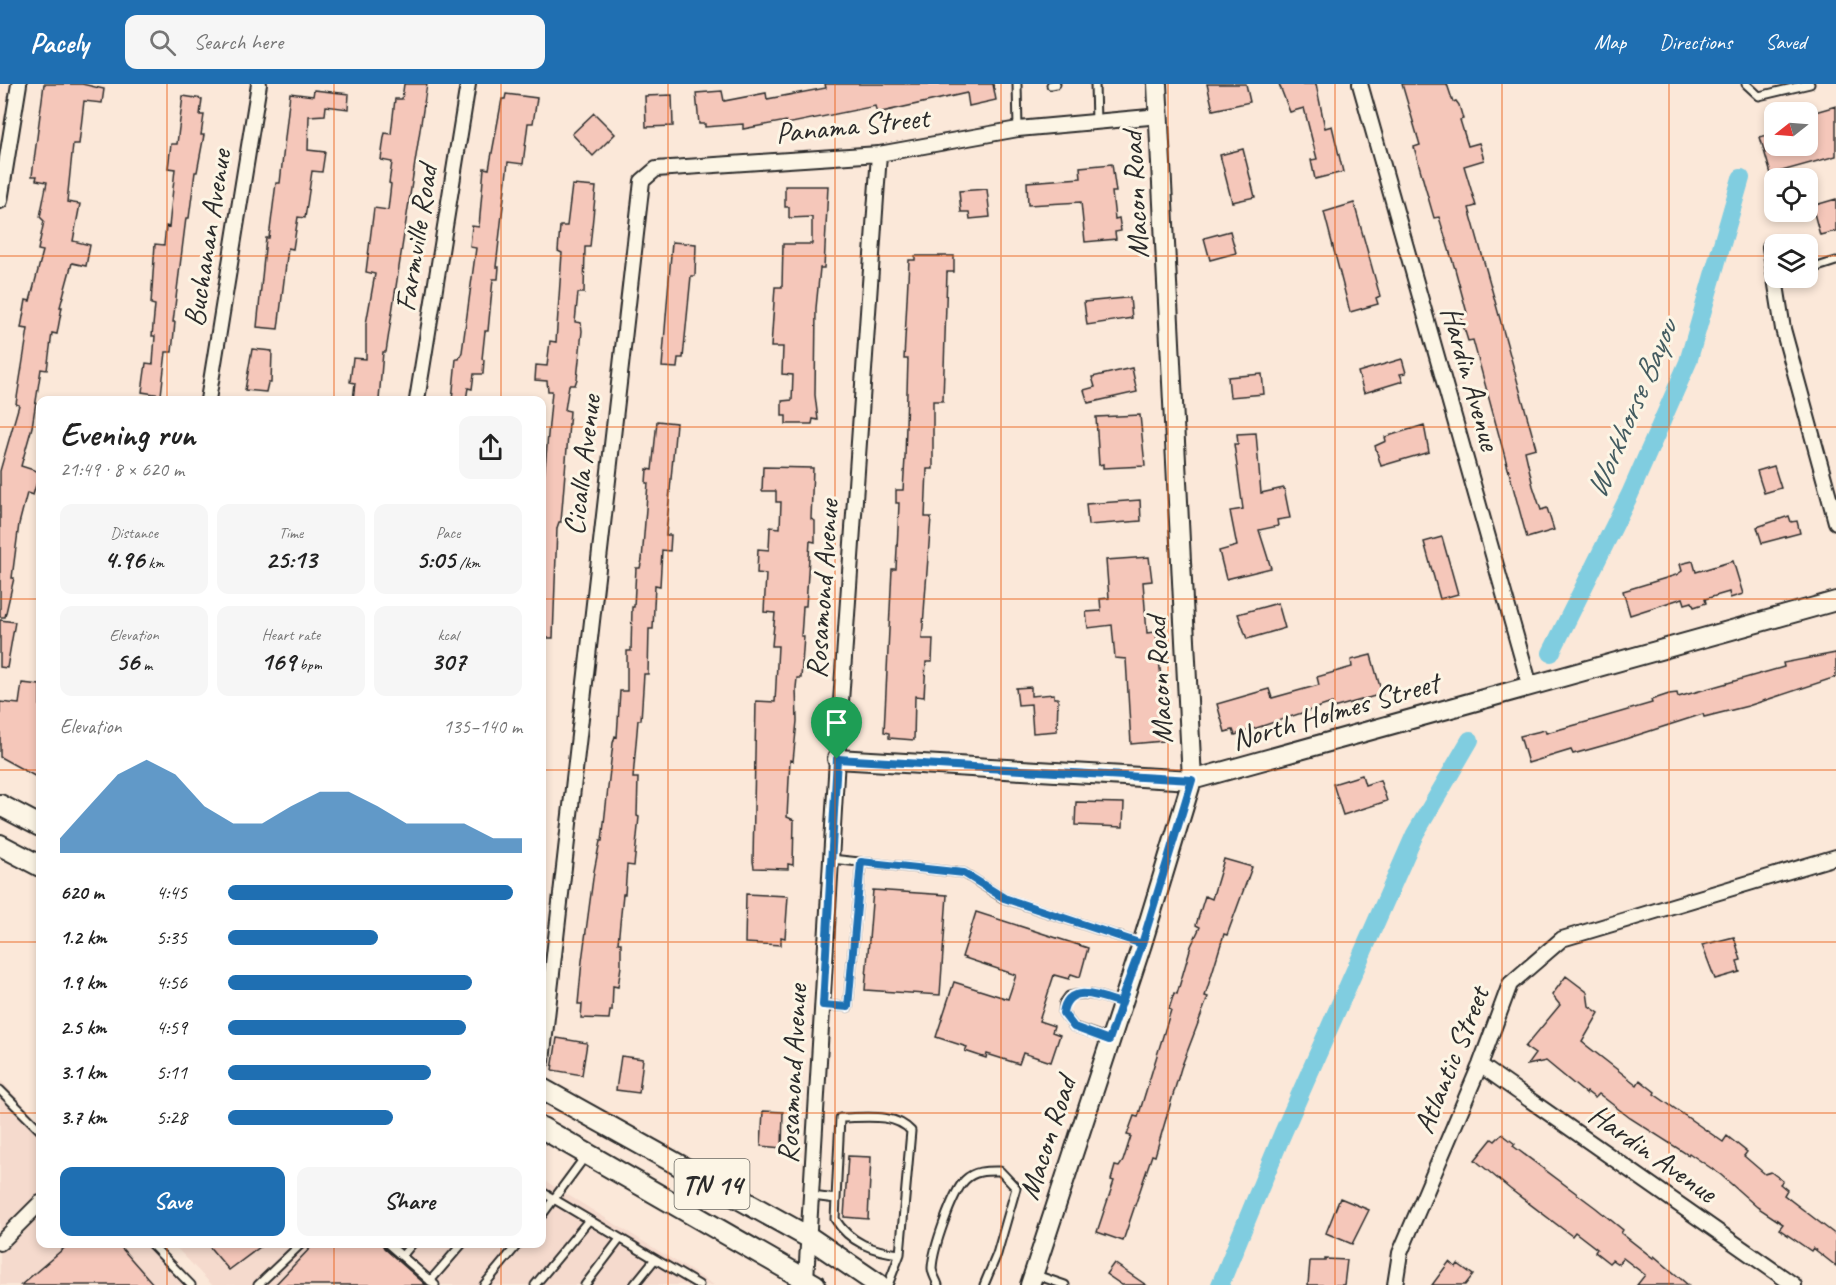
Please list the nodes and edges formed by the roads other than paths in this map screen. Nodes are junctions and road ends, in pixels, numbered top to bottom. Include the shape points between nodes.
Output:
1 (19, 84) edge
2 (259, 84) edge
3 (468, 84) edge
4 (1017, 84) edge
5 (1056, 84) edge
6 (1095, 84) edge
7 (1157, 84) edge
8 (1360, 84) edge
9 (1746, 84) edge
10 (1810, 84) edge
11 (1051, 85) edge
12 (1160, 116) junction
13 (1096, 122) junction
14 (1018, 129) junction
15 (879, 154) junction
16 (657, 168) joint
17 (0, 201) edge
18 (1836, 261) edge
19 (1818, 267) edge
20 (1776, 288) edge
21 (209, 396) edge
22 (418, 396) edge
23 (1836, 522) edge
24 (1836, 601) edge
25 (1530, 686) junction
26 (837, 759) junction
27 (1192, 780) junction
28 (0, 805) edge
29 (36, 824) edge
30 (0, 845) edge
31 (1836, 857) edge
32 (831, 859) junction
33 (861, 862) junction
34 (36, 864) edge
35 (1142, 944) junction
36 (1120, 1003) junction
37 (823, 1005) junction
38 (546, 1026) edge
39 (1109, 1040) junction
40 (1480, 1065) junction
41 (0, 1090) edge
42 (546, 1091) edge
43 (36, 1126) edge
44 (546, 1130) edge
45 (587, 1154) junction
46 (546, 1195) edge
47 (812, 1196) junction
48 (554, 1200) junction
49 (836, 1200) junction
50 (36, 1207) edge
51 (546, 1210) edge
52 (589, 1220) junction
53 (810, 1238) junction
54 (621, 1239) junction
55 (0, 1243) edge
56 (155, 1248) edge
57 (297, 1248) edge
58 (393, 1248) edge
59 (409, 1248) edge
60 (459, 1248) edge
61 (515, 1248) edge
62 (900, 1254) junction
63 (402, 1256) junction
64 (655, 1259) junction
65 (688, 1278) junction
66 (1031, 1279) edge
67 (811, 1282) edge
68 (433, 1283) edge
69 (191, 1285) edge
70 (258, 1285) edge
71 (484, 1285) edge
72 (535, 1285) edge
73 (585, 1285) edge
74 (634, 1285) edge
75 (683, 1285) edge
76 (699, 1285) edge
77 (879, 1285) edge
78 (888, 1285) edge
79 (938, 1285) edge
80 (984, 1285) edge
81 (1065, 1285) edge
82 (1395, 1285) edge
83 (1794, 1285) edge

1 - 17 street
2 - 21 street, Buchanan Avenue
3 - 22 street, Farmville Road
4 - 14 lane
5 - 11 lane
6 - 13 lane
7 - 12 main road, Macon Road
8 - 25 street, Hardin Avenue
9 - 10 lane via 1759,96
12 - 13 street, Panama Street
12 - 27 main road, Macon Road
13 - 14 street, Panama Street
14 - 15 street, Panama Street
15 - 16 street, Panama Street
15 - 26 street, Rosamond Avenue
16 - 38 street, Cicalla Avenue via 642,181
18 - 19 lane
20 - 23 street via 1790,356
24 - 25 main road, North Holmes Street
25 - 27 main road, North Holmes Street
26 - 27 main road, North Holmes Street
26 - 32 street, Rosamond Avenue
27 - 35 main road, Macon Road
28 - 29 main road
30 - 34 main road
31 - 40 street, Atlantic Street via 1562,939 1510,984
32 - 33 lane
32 - 37 street, Rosamond Avenue
33 - 35 lane via 964,873 1004,898
33 - 37 lane via 848,1007
35 - 36 main road, Macon Road
36 - 39 main road, Macon Road
36 - 39 lane via 1079,993 1069,996 1064,1003 1063,1013 1074,1027
37 - 47 street, Rosamond Avenue
39 - 66 main road, Macon Road
40 - 82 street, Atlantic Street via 1400,1253
40 - 83 street, Hardin Avenue
41 - 43 lane
42 - 53 main road, TN 14
44 - 45 main road, TN 14
45 - 48 lane
45 - 67 main road, TN 14
46 - 48 lane
47 - 49 lane
47 - 53 street, Rosamond Avenue
48 - 51 lane
48 - 52 lane
49 - 62 lane via 835,1219 843,1231 875,1252
49 - 62 lane via 840,1118 883,1118 905,1124 911,1131
50 - 55 street
52 - 54 lane
52 - 72 lane
53 - 67 street, Rosamond Avenue
53 - 77 main road, TN 14
54 - 64 lane
54 - 73 lane
56 - 69 lane
57 - 70 lane
58 - 63 lane
59 - 63 lane
60 - 68 lane
61 - 71 lane
62 - 78 lane
63 - 68 lane
64 - 65 lane
64 - 74 lane
65 - 75 lane
65 - 76 lane
66 - 81 lane
79 - 80 lane via 932,1271 935,1246 965,1180 981,1171 1000,1171 1016,1188

